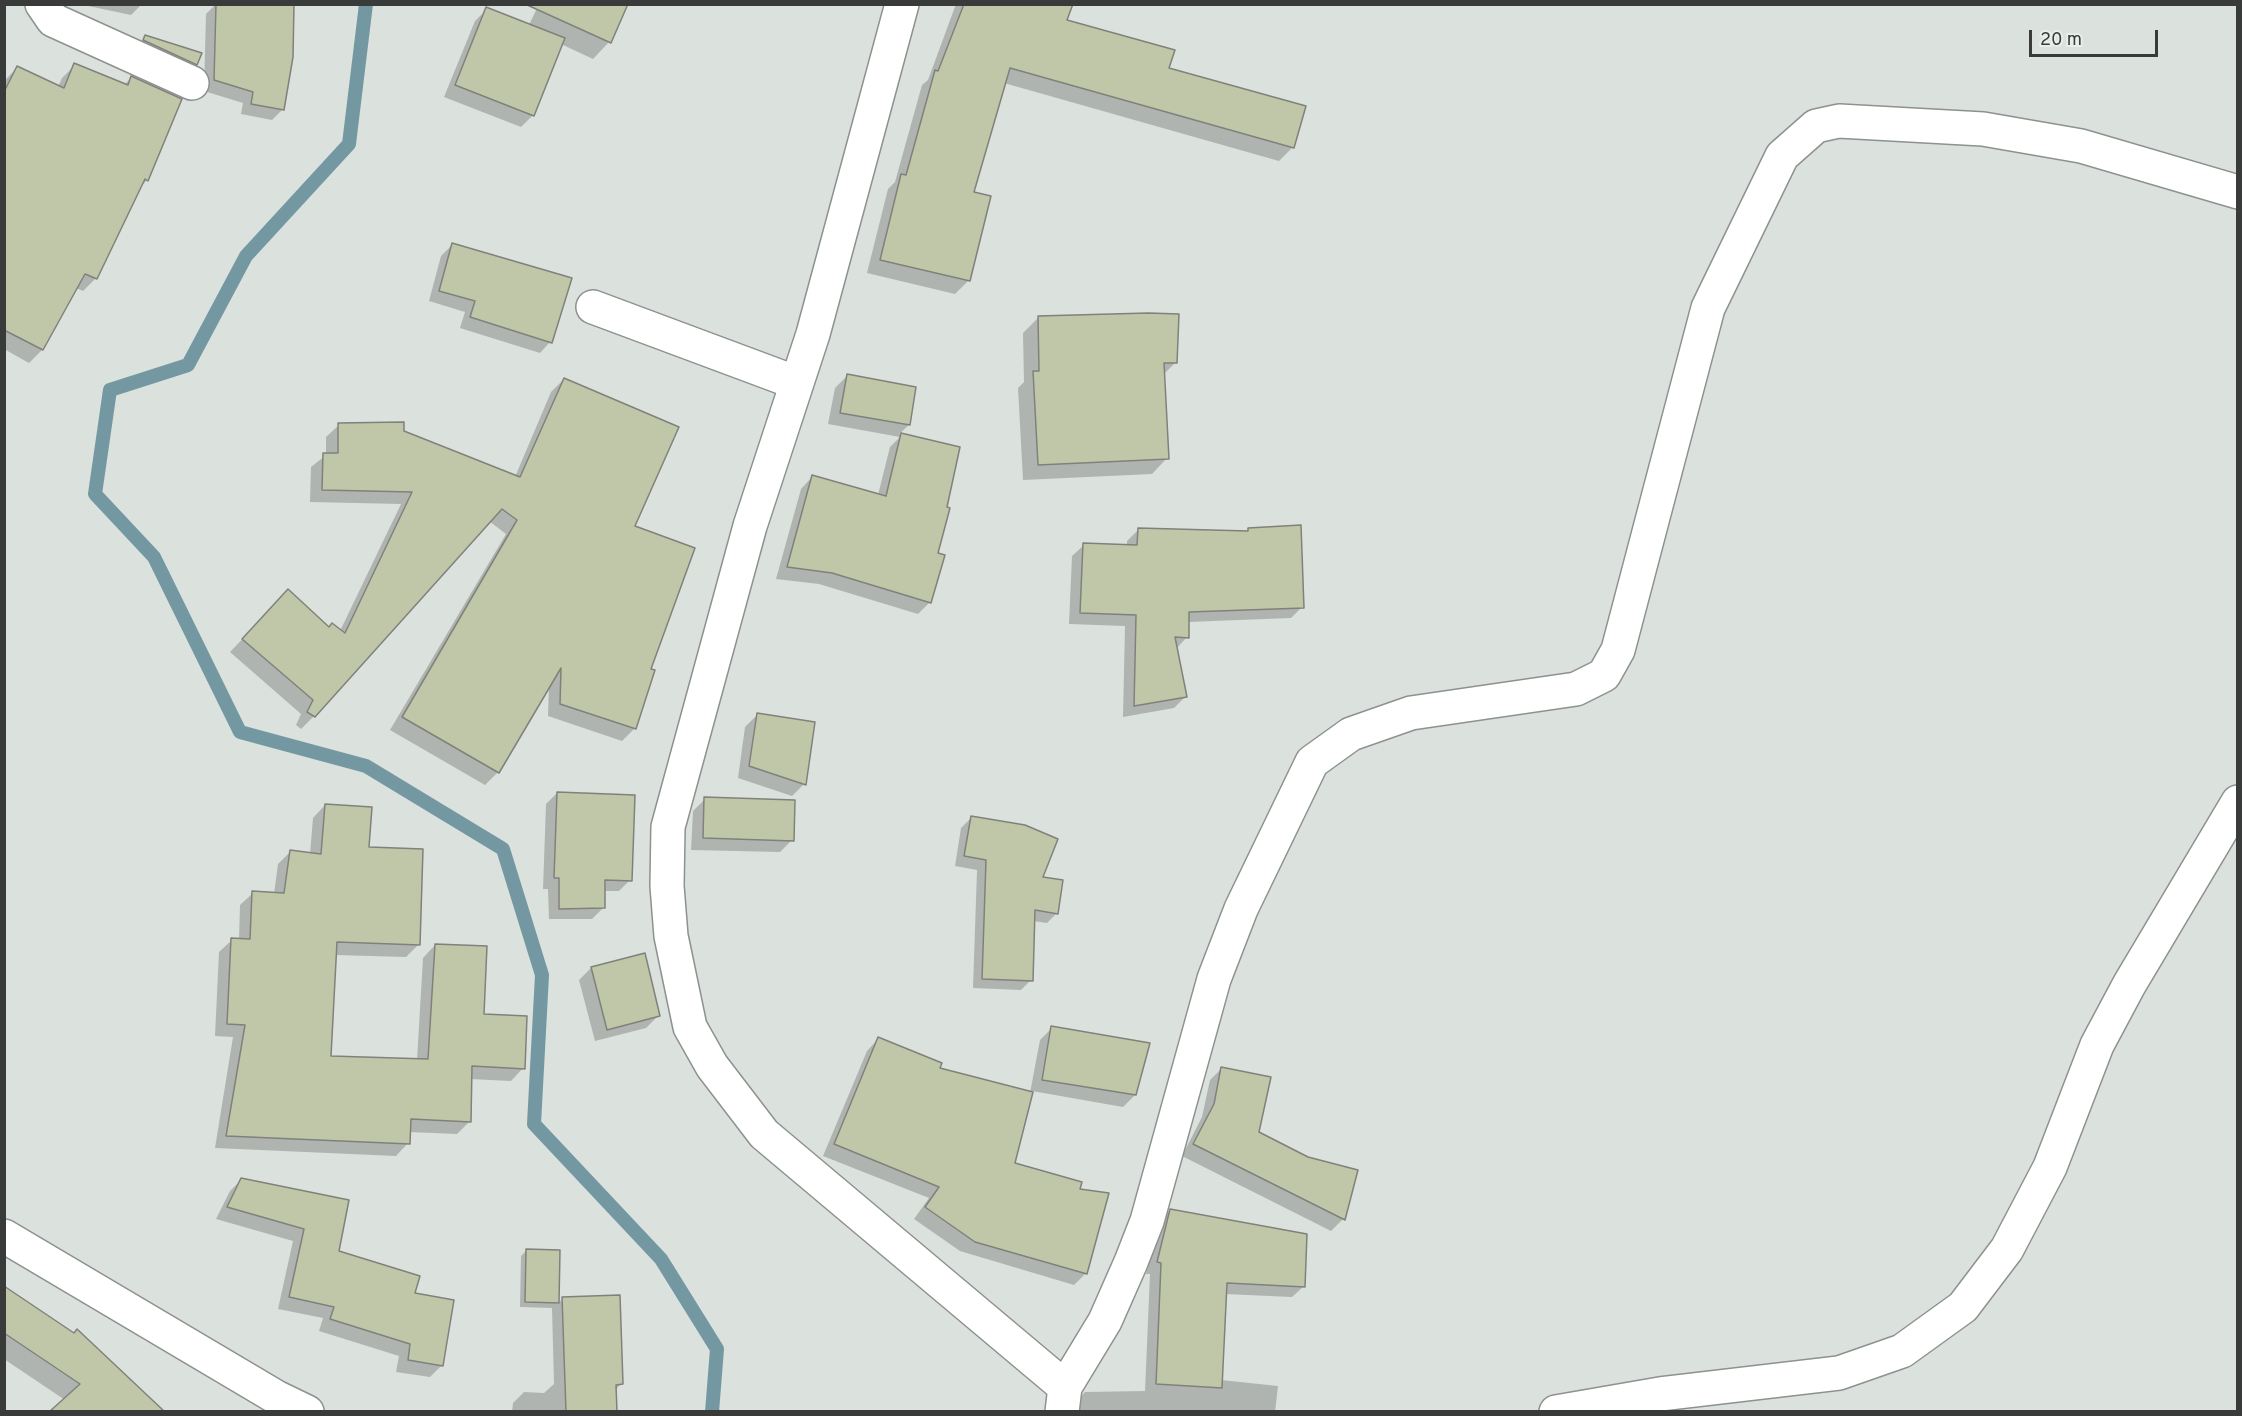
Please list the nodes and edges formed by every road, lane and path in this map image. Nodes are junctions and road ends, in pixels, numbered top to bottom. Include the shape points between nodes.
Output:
1 (42, 4) edge
2 (902, 4) edge
3 (192, 83) dead end
4 (2238, 192) edge
5 (593, 307) dead end
6 (797, 383) junction
7 (2238, 802) edge
8 (4, 1236) edge
9 (1064, 1399) edge
10 (275, 1404) edge
11 (307, 1412) edge
12 (1556, 1412) edge

1 - 3 street via 53,20
2 - 6 street
4 - 9 street via 2081,146 1983,129 1839,121 1816,126 1782,156 1708,308 1618,650 1604,675 1576,689 1411,713 1351,734 1312,762 1241,909 1214,979 1147,1221 1105,1321
5 - 6 street
6 - 9 street via 750,526 668,827 671,936 690,1027 712,1066 764,1134
7 - 12 street via 2097,1045 2050,1167 2007,1250 1963,1306 1902,1351 1839,1373 1660,1394
8 - 10 street
10 - 11 street

